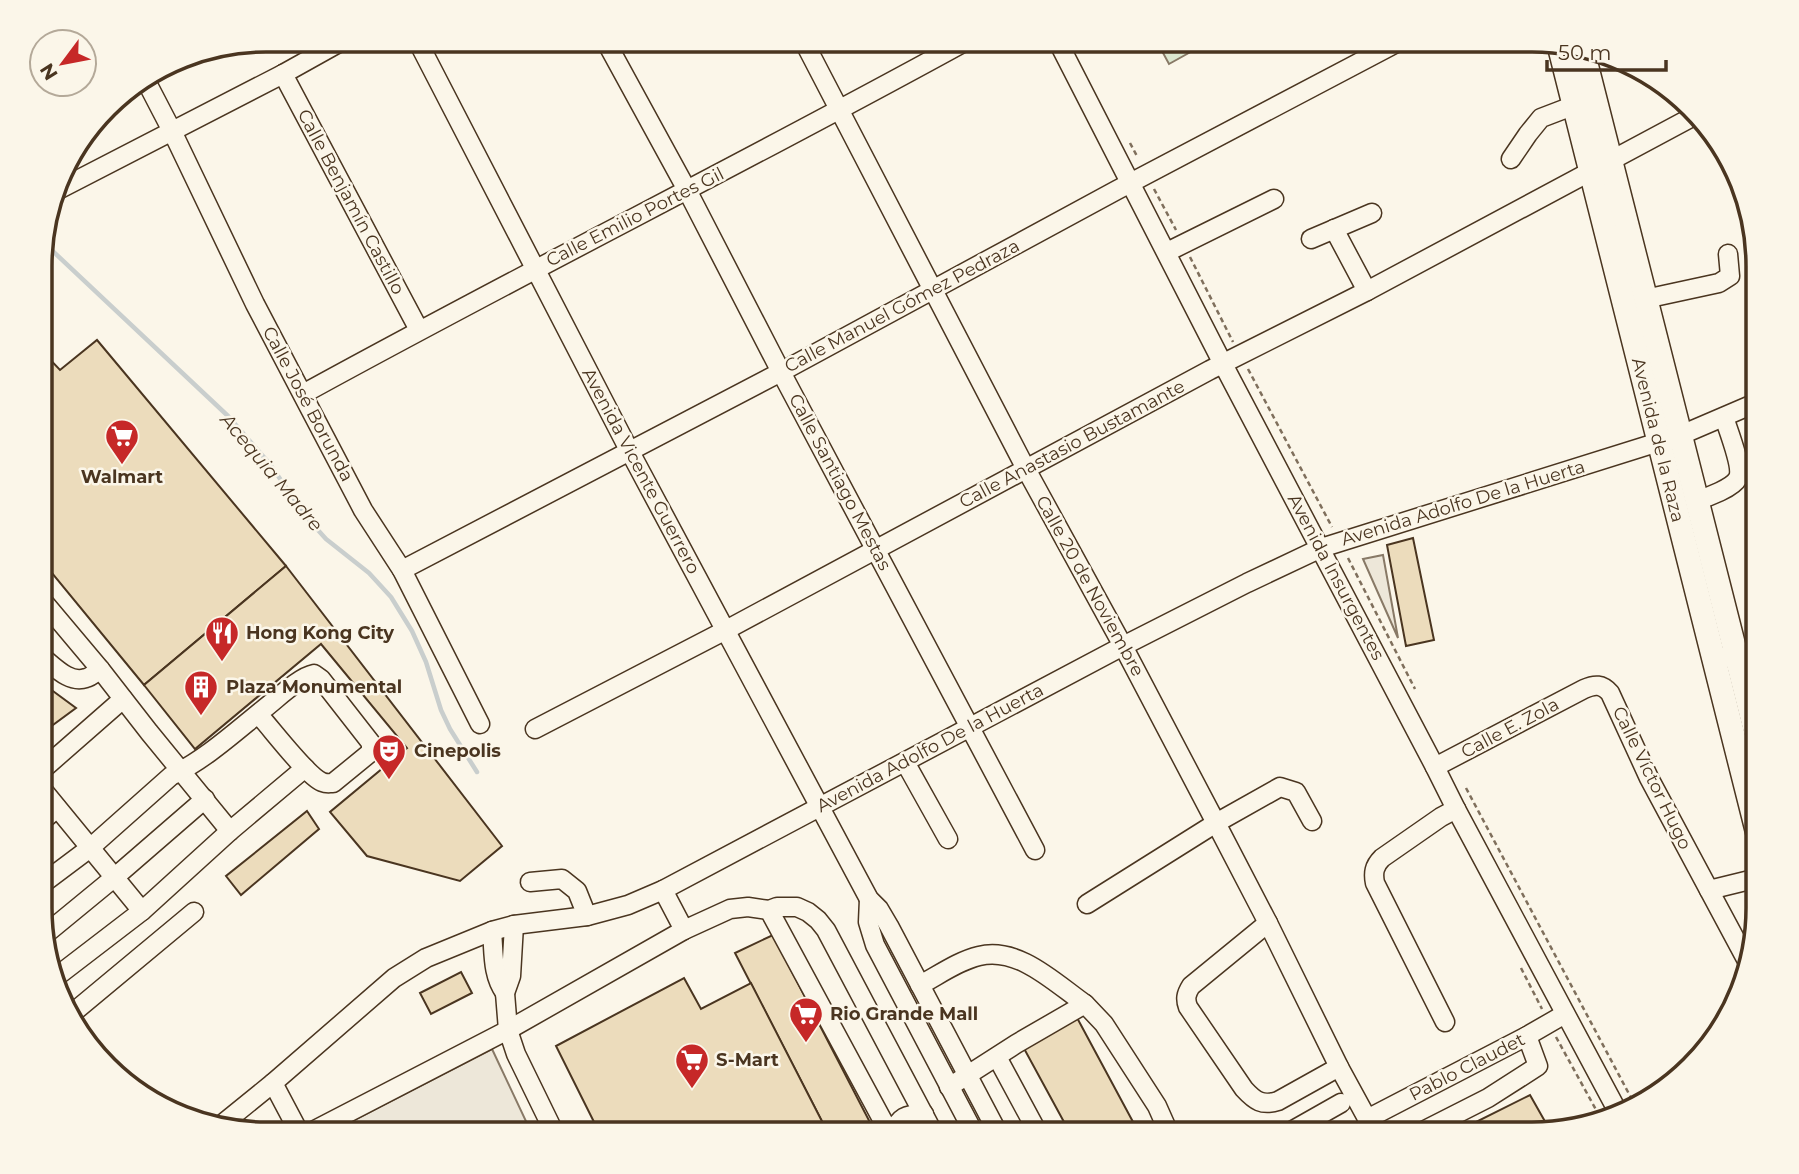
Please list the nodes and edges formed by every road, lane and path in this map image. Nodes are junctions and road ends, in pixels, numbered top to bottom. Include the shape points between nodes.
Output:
1 (321, 53) edge
2 (424, 53) edge
3 (612, 53) edge
4 (810, 53) edge
5 (944, 53) edge
6 (1065, 53) edge
7 (1377, 53) edge
8 (1561, 54) edge
9 (1584, 60) edge
10 (283, 74) junction
11 (150, 88) edge
12 (1575, 105) junction
13 (839, 111) junction
14 (1687, 119) edge
15 (172, 131) junction
16 (1128, 138) dead end
17 (1511, 159) dead end
18 (1601, 166) junction
19 (1139, 179) junction
20 (69, 184) edge
21 (687, 190) junction
22 (1274, 199) dead end
23 (1372, 213) dead end
24 (1334, 229) junction
25 (1311, 239) dead end
26 (1175, 248) junction
27 (1728, 254) dead end
28 (536, 268) junction
29 (932, 289) junction
30 (1367, 291) junction
31 (1645, 299) junction
32 (419, 330) junction
33 (1240, 355) junction
34 (1223, 364) junction
35 (781, 372) junction
36 (303, 394) junction
37 (1746, 407) edge
38 (1724, 417) junction
39 (1681, 435) junction
40 (1658, 442) junction
41 (629, 450) junction
42 (1026, 469) junction
43 (1698, 500) junction
44 (1339, 541) junction
45 (1321, 548) junction
46 (876, 550) junction
47 (402, 570) junction
48 (52, 619) edge
49 (726, 630) junction
50 (1123, 646) junction
51 (1746, 651) edge
52 (1746, 654) edge
53 (1713, 660) junction
54 (52, 665) edge
55 (100, 669) junction
56 (1584, 689) joint
57 (1419, 698) dead end
58 (123, 699) junction
59 (258, 714) junction
60 (480, 724) dead end
61 (970, 727) junction
62 (535, 729) dead end
63 (52, 761) edge
64 (905, 762) junction
65 (1443, 763) junction
66 (305, 768) junction
67 (181, 772) junction
68 (1746, 788) edge
69 (205, 799) junction
70 (52, 801) edge
71 (820, 807) junction
72 (58, 808) junction
73 (1456, 809) junction
74 (52, 813) edge
75 (1312, 821) dead end
76 (1216, 822) junction
77 (230, 831) junction
78 (948, 839) dead end
79 (90, 848) junction
80 (1035, 850) dead end
81 (52, 876) edge
82 (114, 877) junction
83 (1746, 881) edge
84 (530, 883) dead end
85 (663, 890) junction
86 (1709, 890) junction
87 (869, 899) junction
88 (1087, 904) dead end
89 (769, 910) junction
90 (142, 911) junction
91 (194, 912) dead end
92 (587, 916) junction
93 (1268, 923) junction
94 (514, 925) junction
95 (53, 928) edge
96 (684, 930) junction
97 (492, 931) junction
98 (1742, 951) edge
99 (63, 972) edge
100 (920, 985) junction
101 (505, 993) junction
102 (1085, 1004) junction
103 (78, 1009) edge
104 (1565, 1014) junction
105 (1445, 1022) dead end
106 (508, 1030) junction
107 (1527, 1036) junction
108 (997, 1057) junction
109 (1339, 1067) junction
110 (968, 1076) junction
111 (273, 1083) junction
112 (949, 1087) junction
113 (1631, 1097) edge
114 (1341, 1103) dead end
115 (1614, 1105) edge
116 (924, 1114) junction
117 (230, 1118) edge
118 (928, 1121) edge
119 (968, 1121) edge
120 (992, 1121) edge
121 (1032, 1121) edge
122 (1164, 1121) edge
123 (1309, 1121) edge
124 (1368, 1121) edge
125 (1379, 1121) edge
126 (1443, 1121) edge
127 (294, 1122) edge
128 (330, 1122) edge
129 (549, 1122) edge
130 (885, 1122) edge
131 (897, 1122) edge

1 - 10 street
2 - 28 street, Avenida Vicente Guerrero
3 - 21 street, Calle Santiago Mestas
4 - 13 street, Calle 20 de Noviembre
5 - 13 street, Calle Emilio Portes Gil
6 - 19 street, Avenida Insurgentes
7 - 19 street, Calle Manuel Gómez Pedraza
8 - 12 main road, Avenida de la Raza
9 - 18 main road, Avenida de la Raza
10 - 15 street
10 - 32 street, Calle Benjamín Castillo
11 - 15 street, Calle José Borunda
12 - 17 street via 1541,118
12 - 18 main road, Avenida de la Raza
13 - 21 street, Calle Emilio Portes Gil
13 - 29 street, Calle 20 de Noviembre
14 - 18 street, Calle Anastasio Bustamante
15 - 20 street
15 - 36 street, Calle José Borunda
16 - 19 path
18 - 30 street, Calle Anastasio Bustamante
18 - 31 main road, Avenida de la Raza
18 - 40 main road, Avenida de la Raza
19 - 26 street, Avenida Insurgentes
19 - 26 path
19 - 29 street, Calle Manuel Gómez Pedraza
21 - 28 street, Calle Emilio Portes Gil
21 - 35 street, Calle Santiago Mestas
22 - 26 street
23 - 24 street
24 - 25 street
24 - 30 street
26 - 33 path
26 - 34 street, Avenida Insurgentes
27 - 31 street via 1730,276 1719,283
28 - 32 street, Calle Emilio Portes Gil
28 - 41 street, Avenida Vicente Guerrero
29 - 35 street, Calle Manuel Gómez Pedraza
29 - 42 street, Calle 20 de Noviembre
30 - 33 street, Calle Anastasio Bustamante
31 - 39 main road, Avenida de la Raza
32 - 36 street, Calle Emilio Portes Gil
33 - 34 street, Calle Anastasio Bustamante
33 - 44 path
34 - 42 street, Calle Anastasio Bustamante
34 - 45 street, Avenida Insurgentes
35 - 41 street, Calle Manuel Gómez Pedraza
35 - 46 street, Calle Santiago Mestas
36 - 47 street, Calle José Borunda via 363,510
37 - 38 street, Avenida Adolfo De la Huerta
38 - 39 street, Avenida Adolfo De la Huerta
38 - 43 street via 1740,469 1738,478
39 - 40 street, Avenida Adolfo De la Huerta
39 - 43 main road, Avenida de la Raza
40 - 44 street, Avenida Adolfo De la Huerta
40 - 53 main road, Avenida de la Raza
41 - 47 street, Calle Manuel Gómez Pedraza
41 - 49 street, Avenida Vicente Guerrero
42 - 46 street, Calle Anastasio Bustamante
42 - 50 street, Calle 20 de Noviembre
43 - 51 main road, Avenida de la Raza
44 - 45 street, Avenida Adolfo De la Huerta
44 - 57 path
45 - 50 street, Avenida Adolfo De la Huerta
45 - 65 street, Avenida Insurgentes
46 - 49 street, Calle Anastasio Bustamante
46 - 61 street, Calle Santiago Mestas
47 - 60 street, Calle José Borunda
48 - 55 street
49 - 62 street, Calle Anastasio Bustamante
49 - 71 street, Avenida Vicente Guerrero
50 - 61 street, Avenida Adolfo De la Huerta
50 - 76 street, Calle 20 de Noviembre
52 - 53 street
53 - 68 main road, Avenida de la Raza
54 - 55 street via 75,680
55 - 58 street
56 - 65 street, Calle E. Zola
56 - 86 street, Calle Víctor Hugo via 1598,685 1610,692 1649,778
58 - 63 street
58 - 67 street
59 - 66 street
59 - 66 street via 314,674 371,743 371,752 333,783 321,782
59 - 67 street
61 - 64 street, Avenida Adolfo De la Huerta
61 - 80 street, Calle Santiago Mestas
64 - 71 street, Avenida Adolfo De la Huerta
64 - 78 street
65 - 73 street, Avenida Insurgentes
65 - 113 path
66 - 77 street
67 - 69 street
67 - 79 street
69 - 77 street
69 - 82 street
70 - 72 street
71 - 85 street, Avenida Adolfo De la Huerta
71 - 87 street, Avenida Vicente Guerrero
72 - 74 street
72 - 79 street
73 - 104 street, Avenida Insurgentes
73 - 105 street via 1376,864 1373,876
75 - 76 street via 1296,792 1280,786
76 - 88 street
76 - 93 street, Calle 20 de Noviembre
77 - 90 street
79 - 81 street
79 - 82 street
82 - 90 street
82 - 95 street
83 - 86 street
84 - 92 street via 562,879 577,891
85 - 92 street, Avenida Adolfo De la Huerta
85 - 96 street
86 - 98 street, Calle Víctor Hugo
87 - 100 street, Avenida Vicente Guerrero via 879,909
87 - 112 street, Avenida Vicente Guerrero via 868,922 876,945
89 - 96 street via 730,909
89 - 116 street via 797,908 826,930
89 - 130 street
90 - 99 street
91 - 103 street
92 - 94 street, Avenida Adolfo De la Huerta
93 - 109 street, Calle 20 de Noviembre
93 - 109 street via 1191,986 1185,1000 1188,1007 1244,1089 1261,1103 1278,1101
94 - 97 street, Avenida Adolfo De la Huerta
94 - 101 street via 511,976
96 - 106 street
97 - 101 street via 495,975
97 - 111 street, Avenida Adolfo De la Huerta via 410,968
100 - 102 street via 962,962 998,954 1032,967
100 - 110 street, Avenida Vicente Guerrero
101 - 106 street
102 - 108 street
102 - 122 street via 1104,1024
104 - 107 street, Pablo Claudet
104 - 115 street, Avenida Insurgentes
106 - 128 street
106 - 129 street
107 - 125 street, Pablo Claudet
107 - 126 street via 1538,1066
108 - 110 street
108 - 121 street
109 - 124 street, Calle 20 de Noviembre
110 - 112 street
110 - 120 street, Avenida Vicente Guerrero
111 - 117 street, Avenida Adolfo De la Huerta
111 - 127 street
112 - 119 street, Avenida Vicente Guerrero
114 - 123 street
116 - 118 street
116 - 131 street

